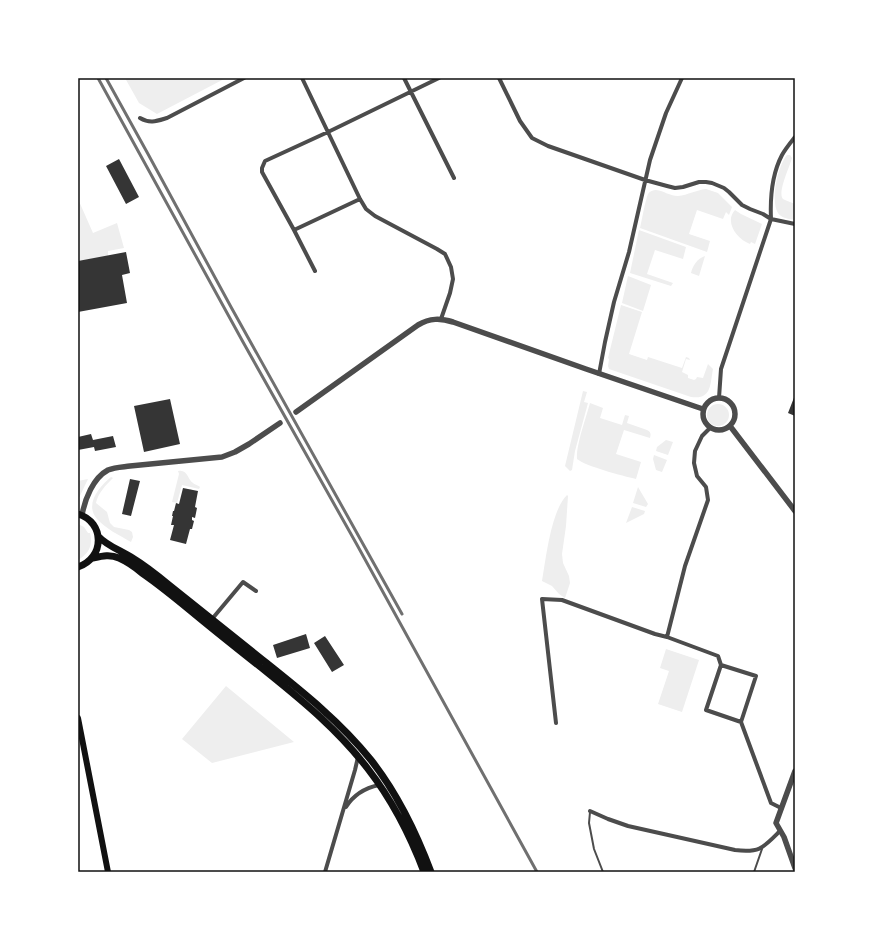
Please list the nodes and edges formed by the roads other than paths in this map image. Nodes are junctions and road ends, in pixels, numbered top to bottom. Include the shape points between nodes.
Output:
1 (244, 78) edge
2 (302, 78) edge
3 (404, 78) edge
4 (439, 78) edge
5 (499, 78) edge
6 (682, 78) edge
7 (411, 92) junction
8 (140, 118) dead end
9 (328, 132) junction
10 (795, 137) edge
11 (454, 178) dead end
12 (645, 180) junction
13 (360, 199) junction
14 (771, 219) junction
15 (795, 224) edge
16 (294, 230) junction
17 (315, 271) dead end
18 (441, 319) junction
19 (599, 374) junction
20 (719, 398) junction
21 (703, 409) junction
22 (296, 412) dead end
23 (280, 423) dead end
24 (730, 426) junction
25 (710, 428) junction
26 (795, 511) edge
27 (80, 514) edge
28 (98, 536) junction
29 (93, 558) junction
30 (78, 567) edge
31 (256, 591) dead end
32 (212, 619) junction
33 (667, 636) junction
34 (721, 665) junction
35 (78, 718) edge
36 (741, 722) junction
37 (556, 723) dead end
38 (358, 758) junction
39 (795, 771) edge
40 (379, 785) junction
41 (781, 808) junction
42 (344, 810) junction
43 (590, 811) joint
44 (780, 831) junction
45 (762, 848) junction
46 (795, 868) edge
47 (108, 872) edge
48 (325, 872) edge
49 (424, 872) edge
50 (431, 872) edge
51 (603, 872) edge
52 (754, 872) edge

1 - 8 street via 167,118 146,122
2 - 9 street
3 - 7 street
4 - 7 street
5 - 12 street via 520,121 532,138
6 - 12 street via 666,113
7 - 9 street
7 - 11 street
9 - 13 street
9 - 16 street via 265,161 262,168
10 - 14 street via 783,154 774,176
12 - 14 street via 675,188 698,182 712,183 724,188 742,205
12 - 19 street via 629,252 606,335
13 - 16 street
13 - 18 street via 366,209 375,216 445,254 452,267 453,279
14 - 15 street
14 - 20 street via 721,369
16 - 17 street
18 - 19 street
18 - 22 street via 429,320 418,325
19 - 21 street
20 - 21 street via 709,401
20 - 24 street via 729,402 735,411
21 - 25 street via 704,422
23 - 27 street via 235,452 222,456 130,466 105,472 90,490
24 - 25 street via 720,431
24 - 26 street
25 - 33 street via 702,436 695,451 694,463 698,476 706,487 708,500 685,566
27 - 28 main road via 92,522
28 - 29 main road via 98,547
28 - 32 main road via 148,568
29 - 30 main road
29 - 38 main road via 115,557 148,577 311,708
31 - 32 street via 243,582
32 - 50 main road via 343,728 383,777 413,829
33 - 34 street via 718,656
33 - 37 street via 562,600 542,599
34 - 36 street via 706,710
34 - 36 street via 756,676
35 - 47 main road
36 - 41 street via 771,803
38 - 40 main road
38 - 42 street
39 - 41 street
40 - 42 street via 359,793
40 - 49 main road via 403,824
41 - 44 street via 776,823
42 - 48 street
43 - 45 street via 628,826 735,850 748,852
43 - 51 lane via 591,836
44 - 45 street
44 - 46 street
45 - 52 lane

